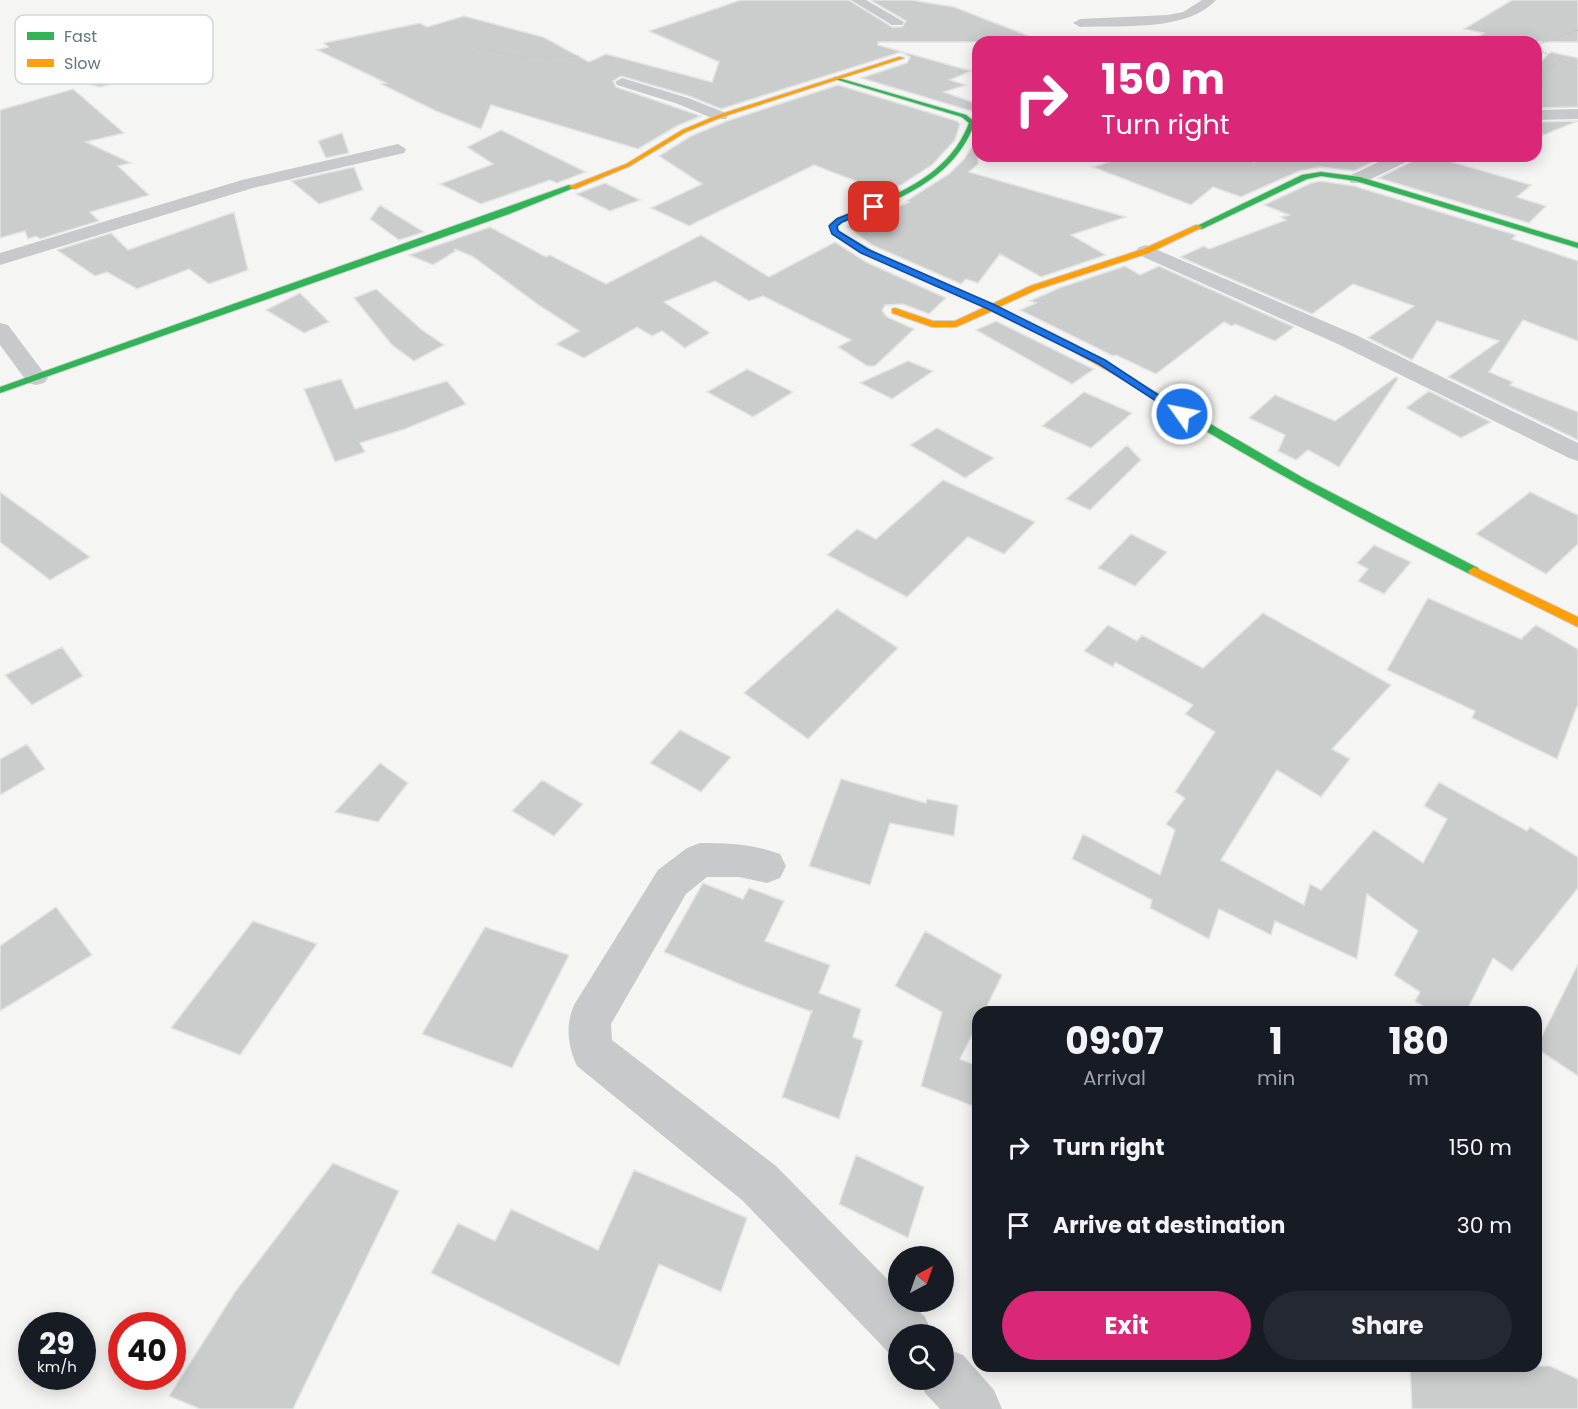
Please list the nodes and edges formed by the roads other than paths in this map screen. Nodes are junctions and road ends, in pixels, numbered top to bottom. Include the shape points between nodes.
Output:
1 (857, 0) edge
2 (1210, 0) edge
3 (897, 22) dead end
4 (1080, 23) dead end
5 (901, 58) dead end
6 (837, 78) junction
7 (622, 82) dead end
8 (1578, 114) edge
9 (1542, 115) edge
10 (720, 116) junction
11 (398, 149) dead end
12 (1392, 162) edge
13 (1357, 179) junction
14 (1578, 246) edge
15 (1146, 251) junction
16 (0, 260) edge
17 (992, 307) junction
18 (895, 311) dead end
19 (0, 330) edge
20 (36, 378) junction
21 (0, 390) edge
22 (1578, 453) edge
23 (1578, 622) edge
24 (766, 866) dead end
25 (896, 1324) edge
26 (954, 1385) edge
27 (975, 1409) edge

1 - 3 street
2 - 4 street via 1187,15 1168,20
5 - 6 street
6 - 10 street
6 - 17 street via 964,116 972,122 966,141 935,174 891,200 840,220 833,226 835,232 864,251
7 - 10 street
8 - 9 street
10 - 20 street via 684,130 628,165 506,212
11 - 16 street via 248,184
12 - 13 street
13 - 14 street
13 - 15 street via 1321,174 1305,177
15 - 17 street via 1044,284
15 - 22 street via 1348,340
17 - 18 street via 944,327 928,325
17 - 23 street via 1102,362 1273,466
19 - 20 street
20 - 21 street
24 - 25 street via 739,860 700,860 672,882 589,1020 592,1051 759,1183
26 - 27 street

